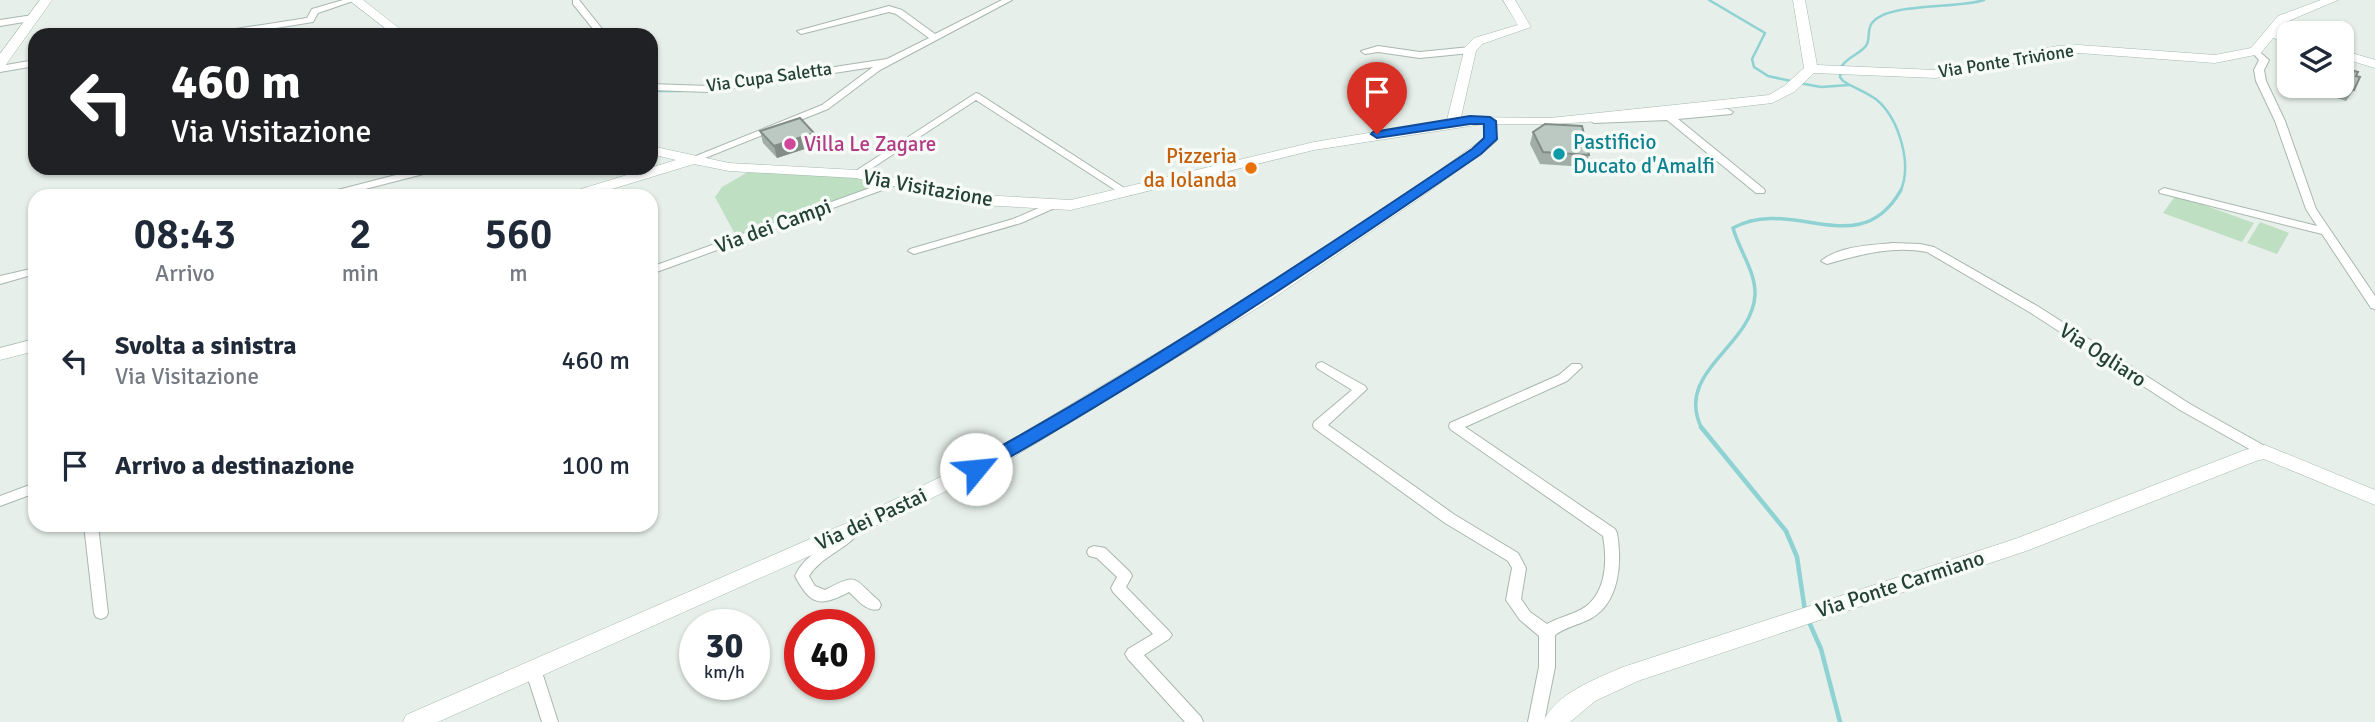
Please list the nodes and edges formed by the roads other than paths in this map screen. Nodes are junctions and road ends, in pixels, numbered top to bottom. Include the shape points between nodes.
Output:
1 (46, 0) edge
2 (354, 0) edge
3 (1008, 0) edge
4 (1509, 0) edge
5 (1799, 0) edge
6 (2332, 0) edge
7 (576, 2) dead end
8 (33, 18) junction
9 (0, 23) edge
10 (260, 28) edge
11 (392, 28) edge
12 (597, 28) edge
13 (801, 31) dead end
14 (2272, 32) junction
15 (2277, 33) edge
16 (932, 36) junction
17 (1469, 50) junction
18 (1366, 51) dead end
19 (2255, 51) junction
20 (2354, 56) edge
21 (887, 62) junction
22 (2375, 62) edge
23 (0, 63) edge
24 (28, 65) edge
25 (0, 69) edge
26 (1811, 69) junction
27 (658, 87) edge
28 (1728, 112) dead end
29 (1576, 117) junction
30 (1669, 117) junction
31 (1490, 121) junction
32 (1453, 122) junction
33 (658, 152) edge
34 (691, 160) junction
35 (658, 170) edge
36 (856, 174) junction
37 (408, 175) edge
38 (642, 175) edge
39 (895, 182) junction
40 (354, 189) edge
41 (596, 189) edge
42 (1760, 191) dead end
43 (2164, 191) dead end
44 (1127, 193) junction
45 (1055, 204) junction
46 (2327, 232) junction
47 (914, 251) dead end
48 (1827, 261) dead end
49 (658, 268) edge
50 (28, 273) edge
51 (0, 280) edge
52 (2375, 305) edge
53 (28, 347) edge
54 (0, 354) edge
55 (1322, 366) dead end
56 (1576, 367) dead end
57 (2259, 453) junction
58 (28, 491) edge
59 (2375, 498) edge
60 (0, 501) edge
61 (856, 527) junction
62 (92, 532) edge
63 (1094, 552) dead end
64 (874, 606) dead end
65 (101, 613) dead end
66 (1547, 633) junction
67 (533, 669) junction
68 (414, 722) edge
69 (550, 722) edge
70 (1195, 722) edge
71 (1536, 722) edge
72 (1554, 722) edge

1 - 8 street
2 - 10 street via 315,12 310,20
2 - 11 street
3 - 16 street
4 - 17 street via 1525,27 1478,41
5 - 26 street
6 - 14 street via 2282,19
7 - 12 street
8 - 9 street
8 - 23 street
13 - 16 street via 889,9
14 - 15 street
14 - 19 street
16 - 21 street
17 - 18 street via 1420,55
17 - 32 street
19 - 26 street, Via Ponte Trivione via 2215,59 2069,49 1936,74
19 - 46 street via 2264,60 2259,70 2261,81 2311,209
20 - 22 street
21 - 27 street, Via Cupa Saletta via 709,89
21 - 34 street via 825,107
24 - 25 street
26 - 29 street via 1772,99
28 - 30 street
29 - 30 street
29 - 31 street
30 - 42 street
31 - 32 street, Via Visitazione
31 - 61 street, Via dei Pastai via 1491,139 1476,152 1266,295 1000,456
32 - 44 street, Via Visitazione via 1314,146
33 - 34 street
34 - 35 street, Via Visitazione
34 - 36 street, Via Visitazione via 729,167
36 - 39 street, Via Visitazione
36 - 44 street via 976,96
37 - 40 street
38 - 41 street, Via Visitazione
39 - 45 street, Via Visitazione via 981,200
39 - 49 street, Via dei Campi
43 - 46 street
44 - 45 street, Via Visitazione
45 - 47 street via 1017,221
46 - 52 street
48 - 57 street, Via Ogliaro via 1860,251 1930,249
50 - 51 street
53 - 54 street
55 - 66 street via 1361,390 1319,425 1450,519 1513,557 1519,568 1513,600
56 - 66 street via 1563,378 1455,426 1610,533 1609,583 1603,600 1588,613 1556,624
57 - 59 street, Via Ogliaro
57 - 72 street, Via Ponte Carmiano via 2068,531 1631,674 1587,695
58 - 60 street
61 - 64 street via 849,539 806,567 802,576 810,590 825,597 850,584
61 - 67 street, Via dei Pastai
62 - 65 street
63 - 70 street via 1100,552 1125,576 1118,588 1164,635 1133,654
66 - 71 street via 1547,667
67 - 68 street, Via dei Pastai
67 - 69 street

